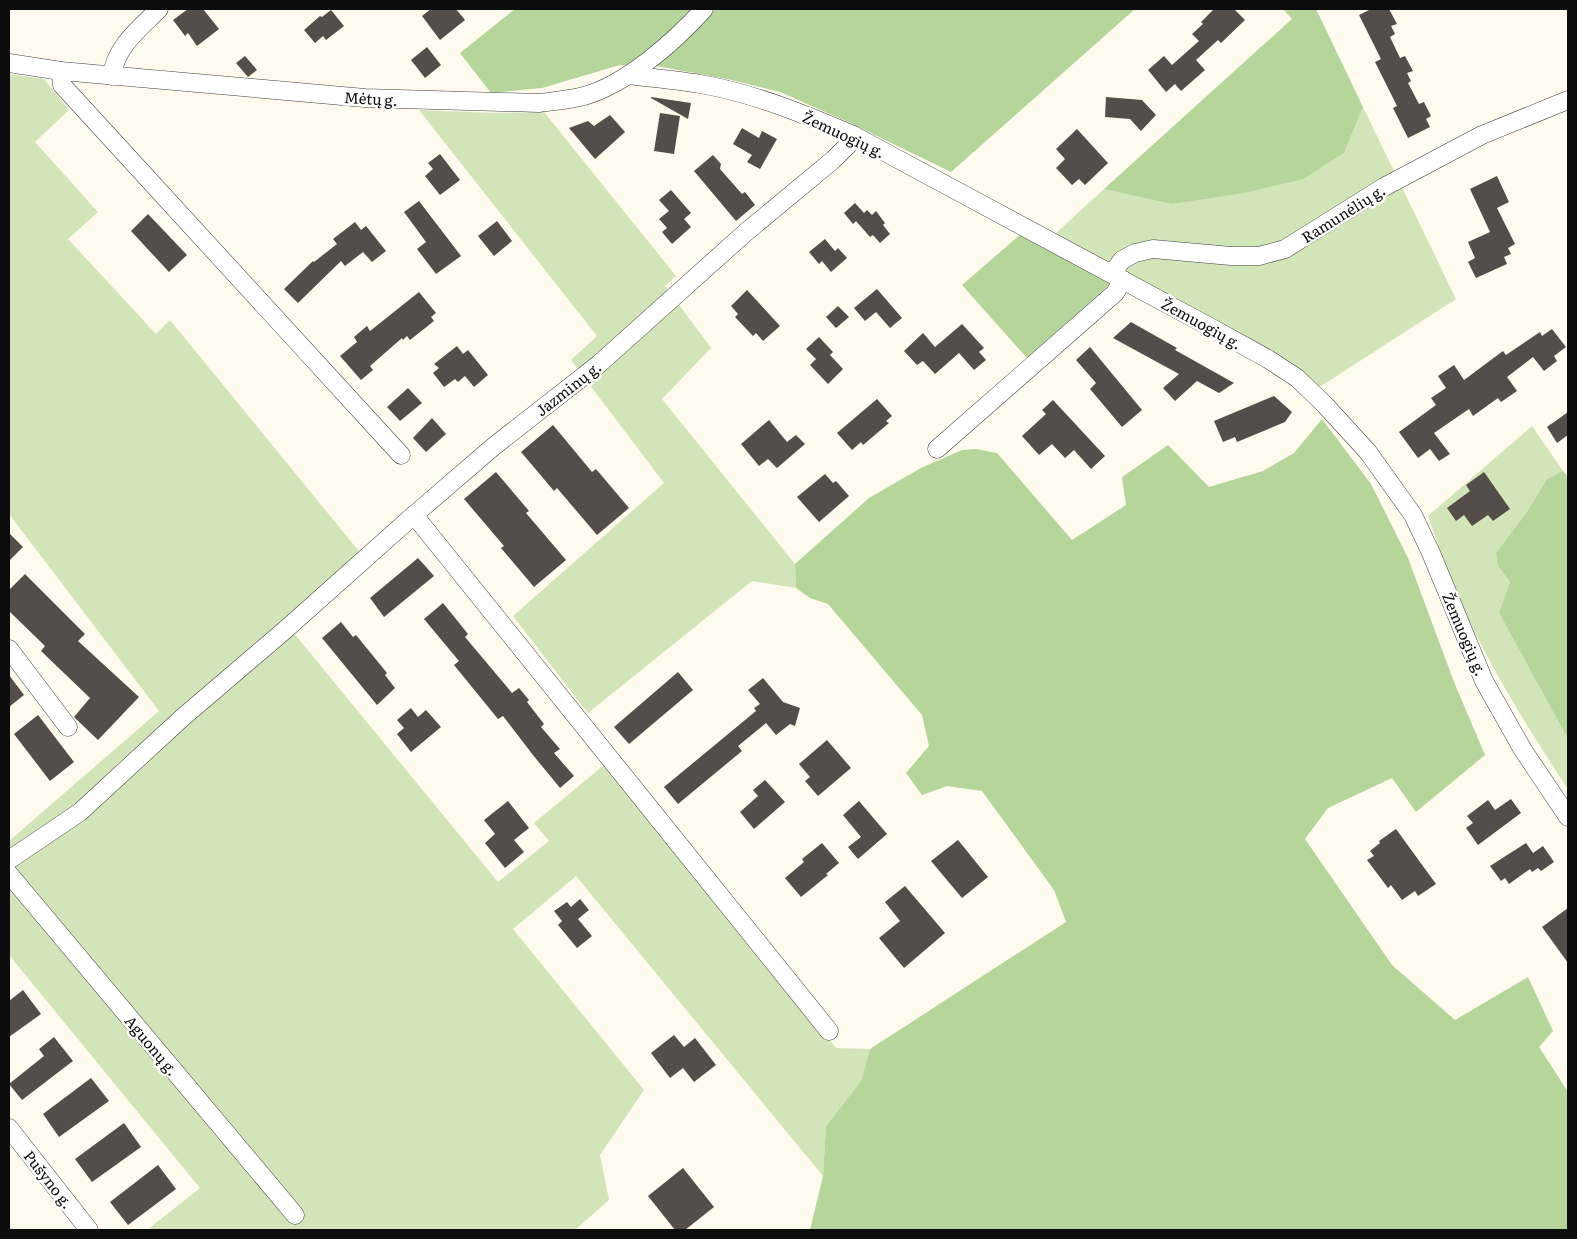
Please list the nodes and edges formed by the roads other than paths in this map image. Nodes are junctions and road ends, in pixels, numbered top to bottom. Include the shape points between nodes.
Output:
1 (159, 9) edge
2 (704, 9) edge
3 (9, 63) edge
4 (61, 71) junction
5 (628, 74) junction
6 (112, 76) junction
7 (1568, 100) edge
8 (853, 135) junction
9 (1118, 277) junction
10 (937, 449) dead end
11 (401, 455) dead end
12 (414, 515) junction
13 (9, 649) edge
14 (68, 727) dead end
15 (1568, 817) edge
16 (9, 860) edge
17 (9, 874) edge
18 (830, 1031) dead end
19 (9, 1128) edge
20 (295, 1215) dead end
21 (89, 1230) edge

1 - 6 street via 119,50
2 - 5 street, Mėtų g. via 664,47
3 - 4 street, Mėtų g.
4 - 6 street, Mėtų g.
4 - 11 street via 62,85
5 - 6 street, Mėtų g. via 586,95 538,103 365,98
5 - 8 street, Žemuogių g. via 701,84 765,100
7 - 9 street, Ramunėlių g. via 1482,134 1384,187 1285,249 1259,256 1153,249 1122,260
8 - 9 street, Žemuogių g.
8 - 12 street, Jazminų g. via 833,160 745,232 599,364 493,447
9 - 10 street, Ramunėlių g. via 1115,293
9 - 15 street, Žemuogių g. via 1297,378 1368,452 1413,514 1484,680 1522,750
12 - 16 street, Jazminų g. via 80,812
12 - 18 street
13 - 14 street
17 - 20 street, Aguonų g.
19 - 21 street, Pušyno g.

